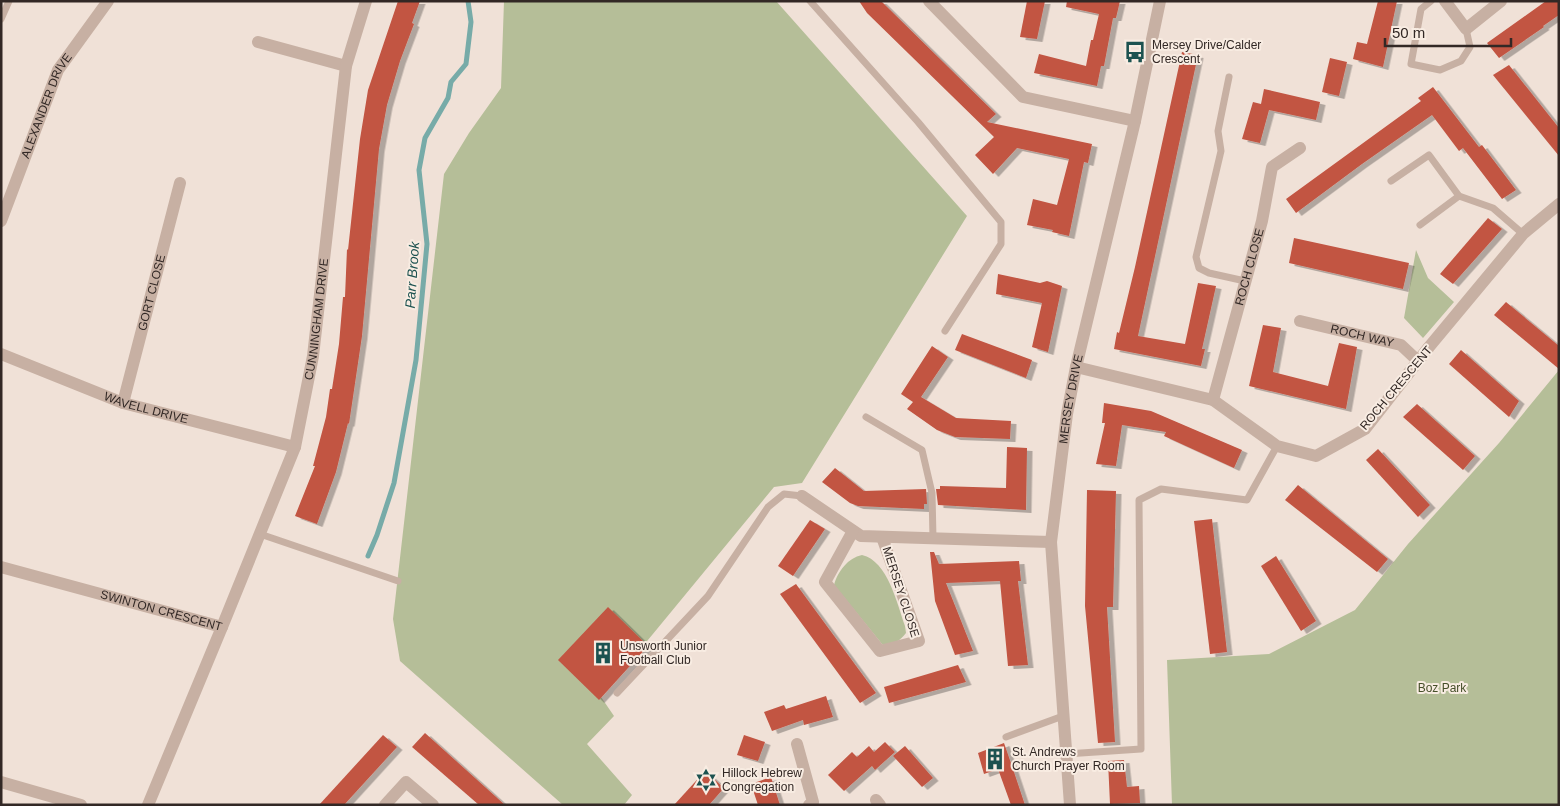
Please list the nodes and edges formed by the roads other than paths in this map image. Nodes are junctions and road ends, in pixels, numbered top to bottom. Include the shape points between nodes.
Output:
1 (9, 1) edge
2 (108, 1) edge
3 (366, 1) edge
4 (810, 1) edge
5 (929, 1) edge
6 (1160, 1) edge
7 (1431, 1) edge
8 (1445, 1) edge
9 (1501, 1) edge
10 (1, 19) edge
11 (1466, 29) junction
12 (258, 42) dead end
13 (346, 66) junction
14 (1229, 77) dead end
15 (1135, 121) junction
16 (1300, 148) dead end
17 (1391, 181) dead end
18 (180, 183) dead end
19 (1459, 196) junction
20 (1559, 204) edge
21 (1, 221) edge
22 (1420, 225) dead end
23 (1523, 234) junction
24 (1246, 281) junction
25 (1300, 321) dead end
26 (945, 331) dead end
27 (1, 354) edge
28 (1418, 361) junction
29 (1076, 368) junction
30 (1213, 400) junction
31 (123, 403) junction
32 (866, 417) dead end
33 (1277, 446) junction
34 (295, 447) junction
35 (802, 496) joint
36 (853, 531) junction
37 (260, 534) junction
38 (882, 537) junction
39 (933, 538) junction
40 (1051, 542) junction
41 (1, 567) edge
42 (398, 581) dead end
43 (222, 627) junction
44 (617, 693) dead end
45 (1064, 716) junction
46 (1006, 737) dead end
47 (797, 744) dead end
48 (1066, 754) junction
49 (1, 782) edge
50 (81, 805) edge
51 (148, 805) edge
52 (385, 805) edge
53 (434, 805) edge
54 (810, 805) edge
55 (1070, 805) edge

1 - 10 lane
2 - 21 street, ALEXANDER DRIVE via 58,70
3 - 13 street, CUNNINGHAM DRIVE
4 - 26 lane via 918,122 1001,222 1001,244
5 - 15 street via 1023,97
6 - 15 street, MERSEY DRIVE
7 - 11 lane via 1421,9 1410,64 1440,70 1461,61 1470,47
8 - 11 street
9 - 11 street
12 - 13 street
13 - 34 street, CUNNINGHAM DRIVE via 313,356
14 - 24 lane via 1218,131 1221,151 1196,257 1199,268
15 - 29 street, MERSEY DRIVE
16 - 24 street, ROCH CLOSE via 1272,167
17 - 19 lane via 1430,155
18 - 31 street, GORT CLOSE
19 - 22 lane
19 - 23 lane via 1493,208
20 - 23 street, ROCH CRESCENT
23 - 28 street, ROCH CRESCENT
24 - 30 street, ROCH CLOSE
25 - 28 street, ROCH WAY via 1401,345
27 - 31 street, WAVELL DRIVE
28 - 33 street, ROCH CRESCENT via 1365,429 1316,456
29 - 30 street, ROCH CRESCENT
29 - 40 street, MERSEY DRIVE
30 - 33 street, ROCH CRESCENT
31 - 34 street, WAVELL DRIVE
32 - 39 lane via 922,450 932,493
33 - 48 lane via 1247,500 1161,490 1139,500 1141,748
34 - 37 street, CUNNINGHAM DRIVE
35 - 36 street, MERSEY CLOSE
35 - 44 lane via 784,494 768,507 708,596
36 - 38 street, MERSEY CLOSE via 861,536
36 - 38 street, MERSEY CLOSE via 825,582 880,651 918,641
37 - 42 lane
37 - 43 street, CUNNINGHAM DRIVE
38 - 39 street, MERSEY CLOSE
39 - 40 street, MERSEY CLOSE
40 - 45 street, MERSEY DRIVE
41 - 43 street, SWINTON CRESCENT
43 - 51 street, SWINTON CRESCENT
45 - 46 lane
45 - 48 street, MERSEY DRIVE
47 - 54 street via 813,802
48 - 55 street, MERSEY DRIVE
49 - 50 street
52 - 53 street via 406,782

